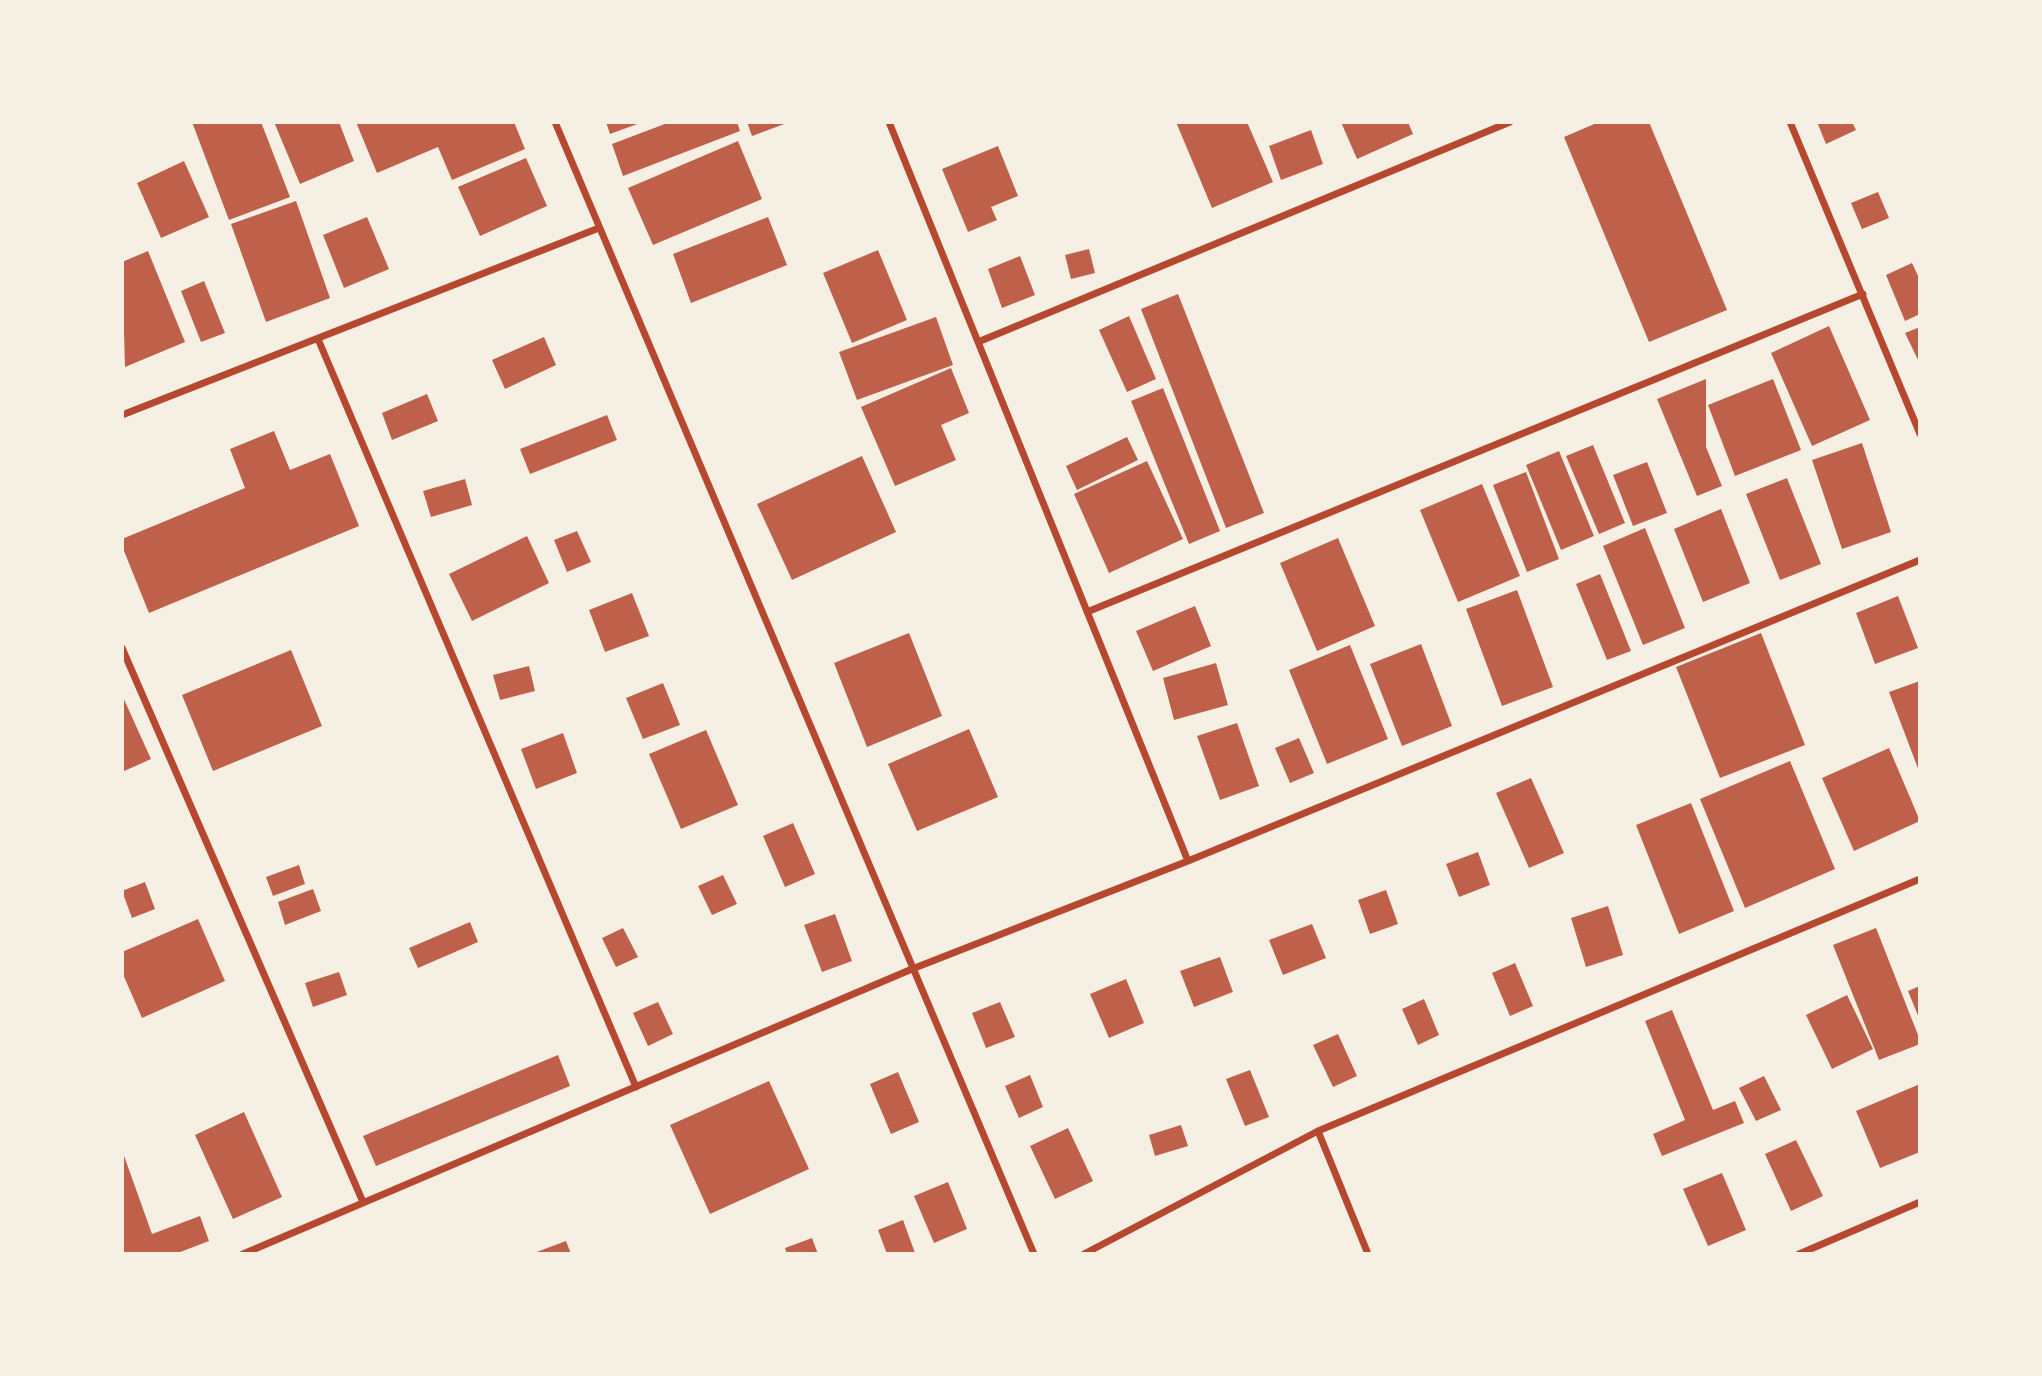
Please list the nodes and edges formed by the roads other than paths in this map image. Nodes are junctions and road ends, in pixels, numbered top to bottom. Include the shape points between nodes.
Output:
1 (555, 122) edge
2 (888, 122) edge
3 (1510, 122) edge
4 (1790, 122) edge
5 (599, 228) junction
6 (1863, 294) junction
7 (318, 339) junction
8 (978, 342) junction
9 (122, 415) edge
10 (1920, 434) edge
11 (1920, 560) edge
12 (1087, 612) junction
13 (122, 648) edge
14 (1188, 861) junction
15 (1920, 879) edge
16 (912, 969) junction
17 (636, 1087) junction
18 (1318, 1131) junction
19 (363, 1202) junction
20 (1920, 1202) edge
21 (243, 1254) edge
22 (1034, 1254) edge
23 (1084, 1254) edge
24 (1368, 1254) edge
25 (1799, 1254) edge

1 - 5 street
2 - 8 street
3 - 8 street
4 - 6 street
5 - 7 street
5 - 16 street
6 - 10 street
6 - 12 street
7 - 9 street
7 - 17 street
8 - 12 street
11 - 14 street
12 - 14 street
13 - 19 street
14 - 16 street
15 - 18 street
16 - 17 street
16 - 22 street
17 - 19 street
18 - 23 street
18 - 24 street
19 - 21 street
20 - 25 street

